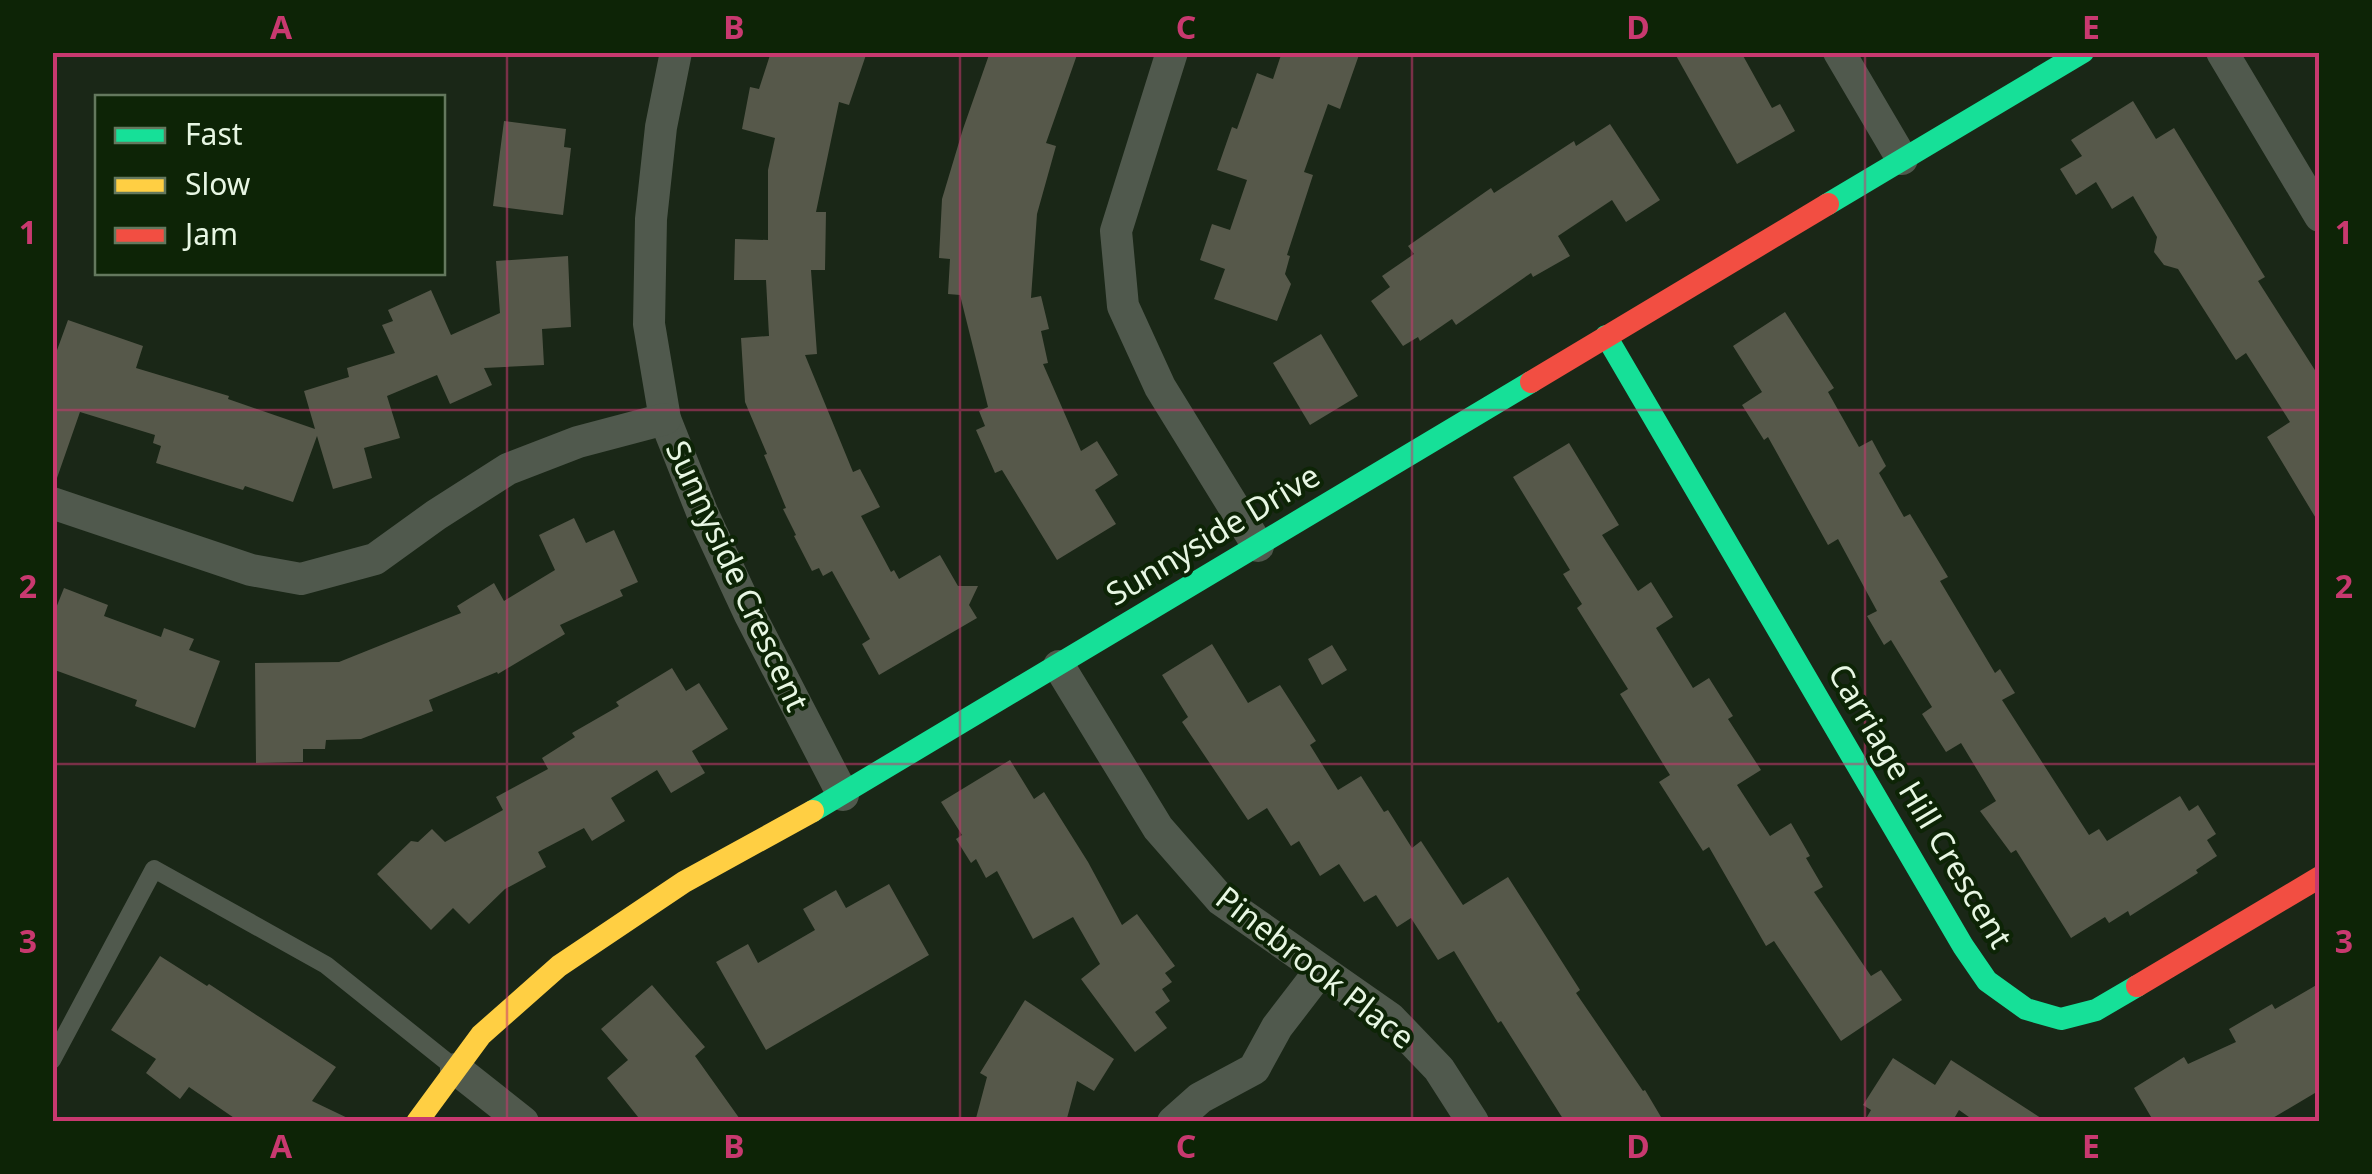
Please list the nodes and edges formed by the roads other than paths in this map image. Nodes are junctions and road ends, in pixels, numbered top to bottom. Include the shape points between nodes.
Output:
1 (676, 52) edge
2 (1172, 52) edge
3 (1839, 52) edge
4 (2084, 52) edge
5 (2222, 52) edge
6 (1902, 159) junction
7 (2320, 216) edge
8 (1606, 336) junction
9 (665, 419) junction
10 (52, 503) edge
11 (1258, 546) junction
12 (1059, 666) junction
13 (843, 796) junction
14 (2320, 878) edge
15 (1320, 971) junction
16 (52, 1060) edge
17 (456, 1069) junction
18 (417, 1122) edge
19 (523, 1122) edge
20 (1172, 1122) edge
21 (1472, 1122) edge

1 - 9 street, Sunnyside Crescent via 651,219 649,324
2 - 11 street via 1116,231 1123,306 1160,387
3 - 6 street
4 - 6 street, Sunnyside Drive
5 - 7 street
6 - 8 street, Sunnyside Drive
8 - 11 street, Sunnyside Drive
8 - 14 street, Carriage Hill Crescent via 1988,981 2026,1009 2061,1018 2096,1010
9 - 10 street via 508,469 375,559 301,579 251,570
9 - 13 street, Sunnyside Crescent via 736,586
11 - 12 street, Sunnyside Drive
12 - 13 street, Sunnyside Drive
12 - 15 street, Pinebrook Place via 1158,828 1221,900
13 - 17 street, Sunnyside Drive via 684,882 559,966 481,1035
15 - 20 street via 1254,1069
15 - 21 street, Pinebrook Place via 1390,1018 1439,1069
16 - 17 lane via 154,869 326,965
17 - 18 street, Sunnyside Drive
17 - 19 street

